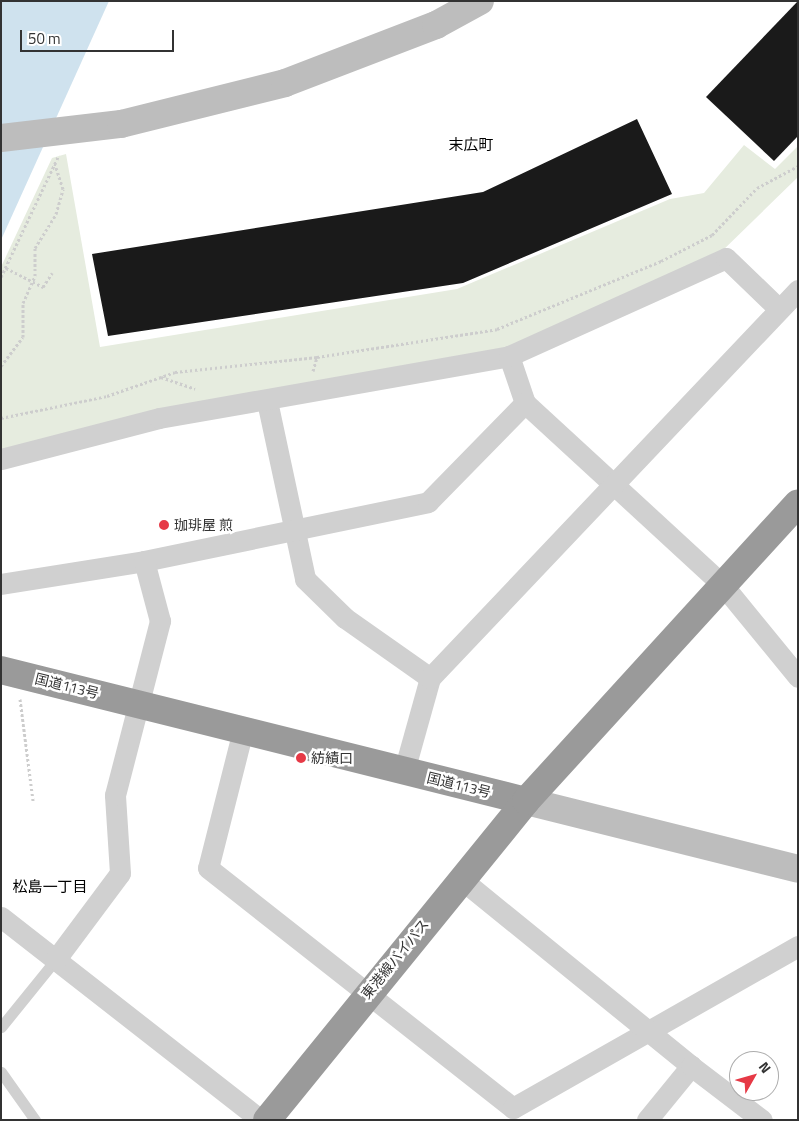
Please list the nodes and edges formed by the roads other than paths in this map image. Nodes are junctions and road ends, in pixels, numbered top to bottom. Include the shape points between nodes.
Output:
1 (480, 1) edge
2 (1, 138) edge
3 (791, 300) edge
4 (509, 356) junction
5 (267, 401) junction
6 (525, 403) junction
7 (1, 459) edge
8 (617, 486) junction
9 (798, 503) edge
10 (293, 531) junction
11 (144, 561) junction
12 (1, 584) edge
13 (722, 584) junction
14 (9, 672) edge
15 (798, 677) edge
16 (430, 678) junction
17 (138, 703) junction
18 (243, 730) junction
19 (404, 771) junction
20 (526, 801) junction
21 (798, 869) edge
22 (461, 879) junction
23 (1, 917) edge
24 (798, 946) edge
25 (56, 959) junction
26 (369, 992) junction
27 (1, 1027) edge
28 (649, 1030) junction
29 (691, 1066) junction
30 (1, 1072) edge
31 (35, 1120) edge
32 (261, 1120) edge
33 (267, 1120) edge
34 (647, 1120) edge
35 (762, 1120) edge

1 - 2 street via 436,25 286,83 121,124 63,127
3 - 4 street via 726,258
3 - 8 street
4 - 5 street
4 - 6 street
5 - 7 street via 159,418
5 - 10 street
6 - 8 street
6 - 10 street via 428,502
8 - 13 street
8 - 16 street
9 - 13 highway
10 - 11 street
10 - 16 street via 305,579 345,618
11 - 12 street
11 - 17 street via 160,621
13 - 15 street
13 - 20 highway
14 - 17 highway, 国道113号
16 - 19 street
17 - 18 highway, 国道113号
17 - 25 street via 115,795 120,873
18 - 19 highway, 国道113号
18 - 26 street via 208,868
19 - 20 highway, 国道113号
20 - 21 street
20 - 22 highway, 東港線バイパス
22 - 26 highway, 東港線バイパス
22 - 28 street
23 - 25 street
24 - 28 street
25 - 27 lane
25 - 32 street
26 - 28 street via 513,1108
26 - 33 highway, 東港線バイパス
28 - 29 street
29 - 34 street
29 - 35 street
30 - 31 lane

